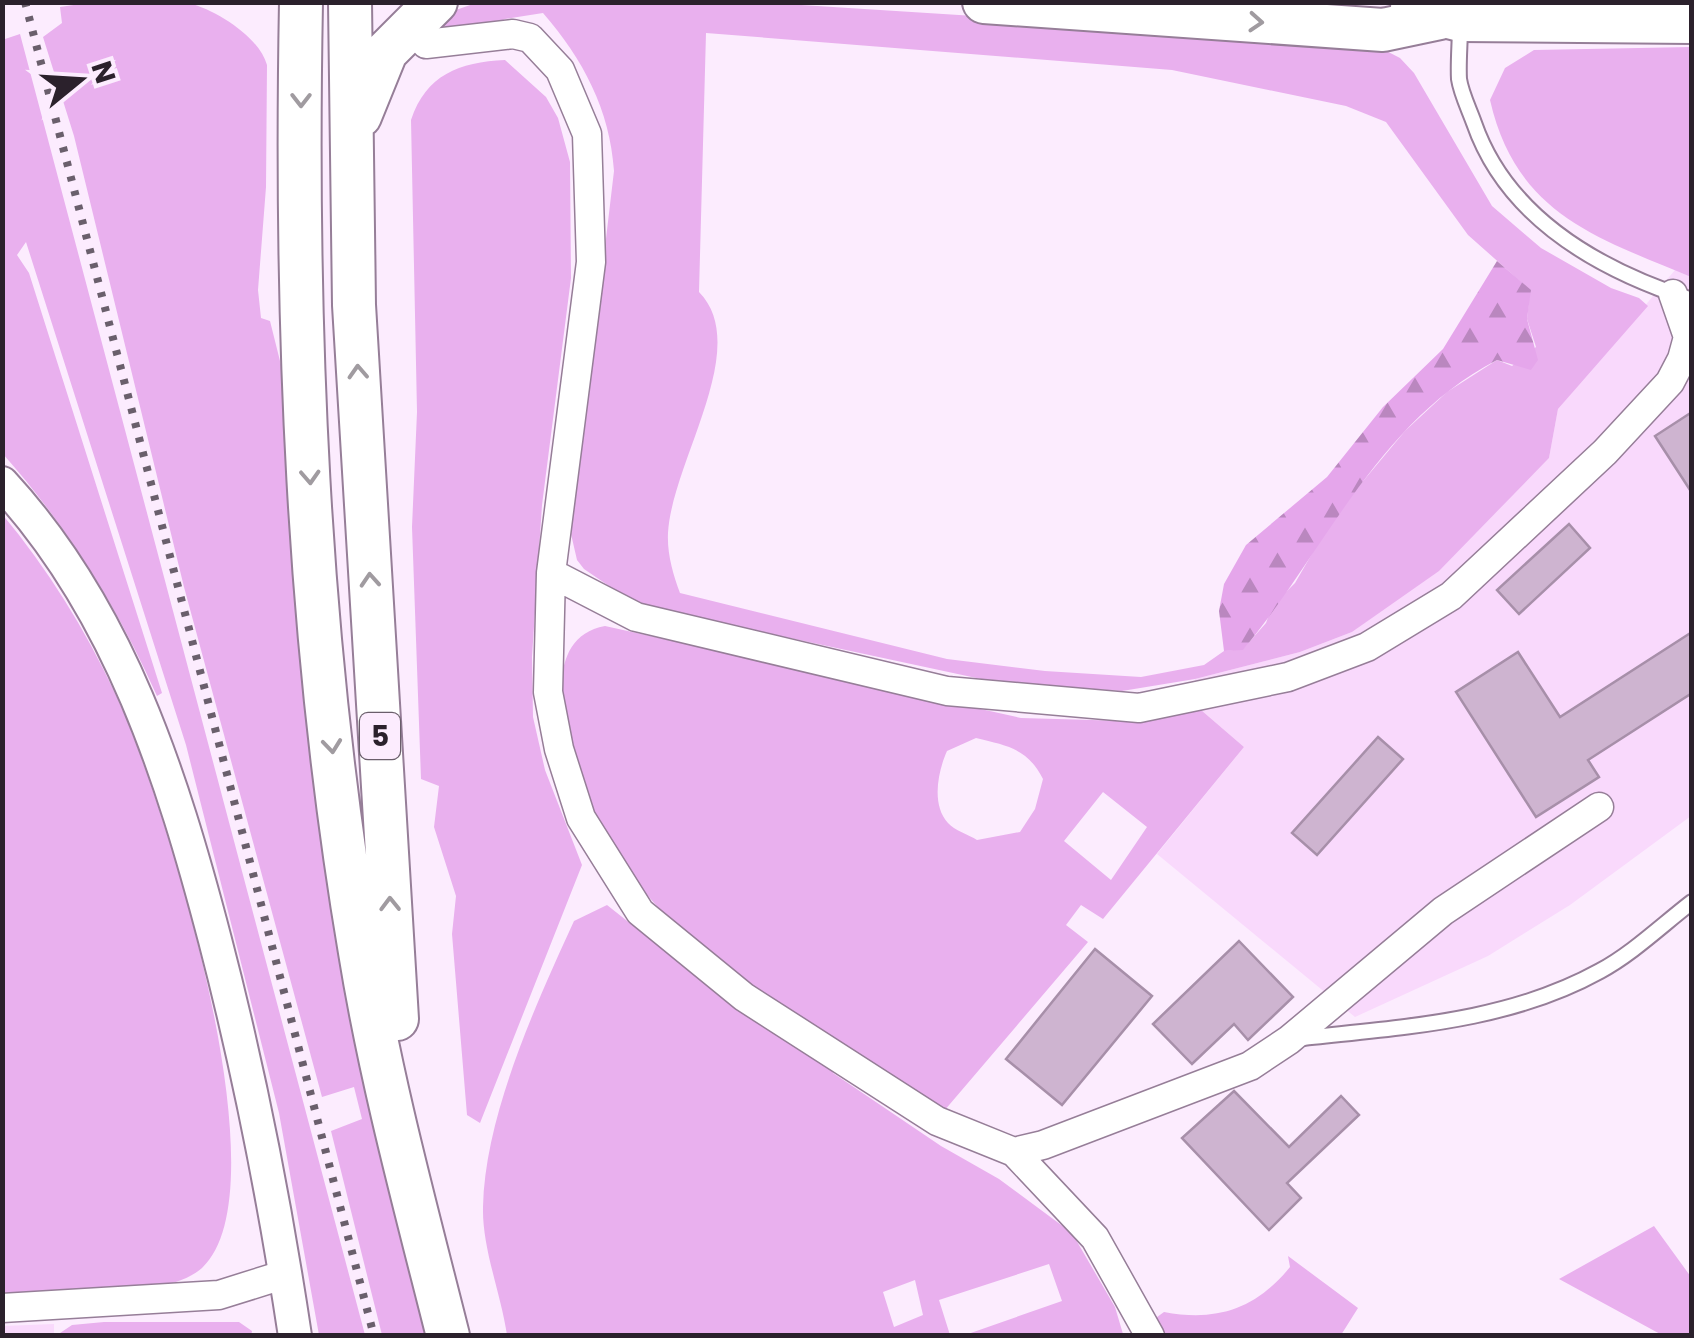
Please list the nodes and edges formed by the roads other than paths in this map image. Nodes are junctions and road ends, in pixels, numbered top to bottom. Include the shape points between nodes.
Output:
1 (302, 2) edge
2 (350, 2) edge
3 (436, 2) edge
4 (984, 2) edge
5 (1382, 2) edge
6 (1450, 19) junction
7 (1692, 22) edge
8 (426, 44) dead end
9 (353, 136) junction
10 (1682, 297) edge
11 (2, 482) edge
12 (551, 572) junction
13 (1599, 807) dead end
14 (1692, 902) edge
15 (1290, 1040) junction
16 (396, 1119) junction
17 (1014, 1152) junction
18 (286, 1274) junction
19 (2, 1308) edge
20 (295, 1336) edge
21 (448, 1336) edge
22 (1150, 1336) edge

1 -> 16 main road, 5 via 302,306 322,649 357,933
2 - 9 main road, 5
3 - 9 main road via 386,52
4 -> 6 main road via 1382,30
5 - 6 main road
6 - 7 main road
6 - 10 lane via 1459,82 1484,150 1518,202 1569,242
8 - 12 street via 530,38 560,70 587,134 591,262
16 -> 9 main road, 5 via 399,1037 354,305
10 - 12 street via 1688,337 1682,359 1670,382 1605,452 1451,596 1367,647 1288,677 1139,708 947,690 636,617
11 - 18 street via 79,585 152,729 227,986
12 - 17 street via 548,692 559,749 581,818 640,912 744,997 937,1121
13 - 15 street via 1443,911
14 - 15 lane via 1601,970 1518,1007
15 - 17 street via 1204,1086
16 - 21 main road, 5
17 - 22 street via 1094,1238
18 - 19 street via 219,1295
18 - 20 street

